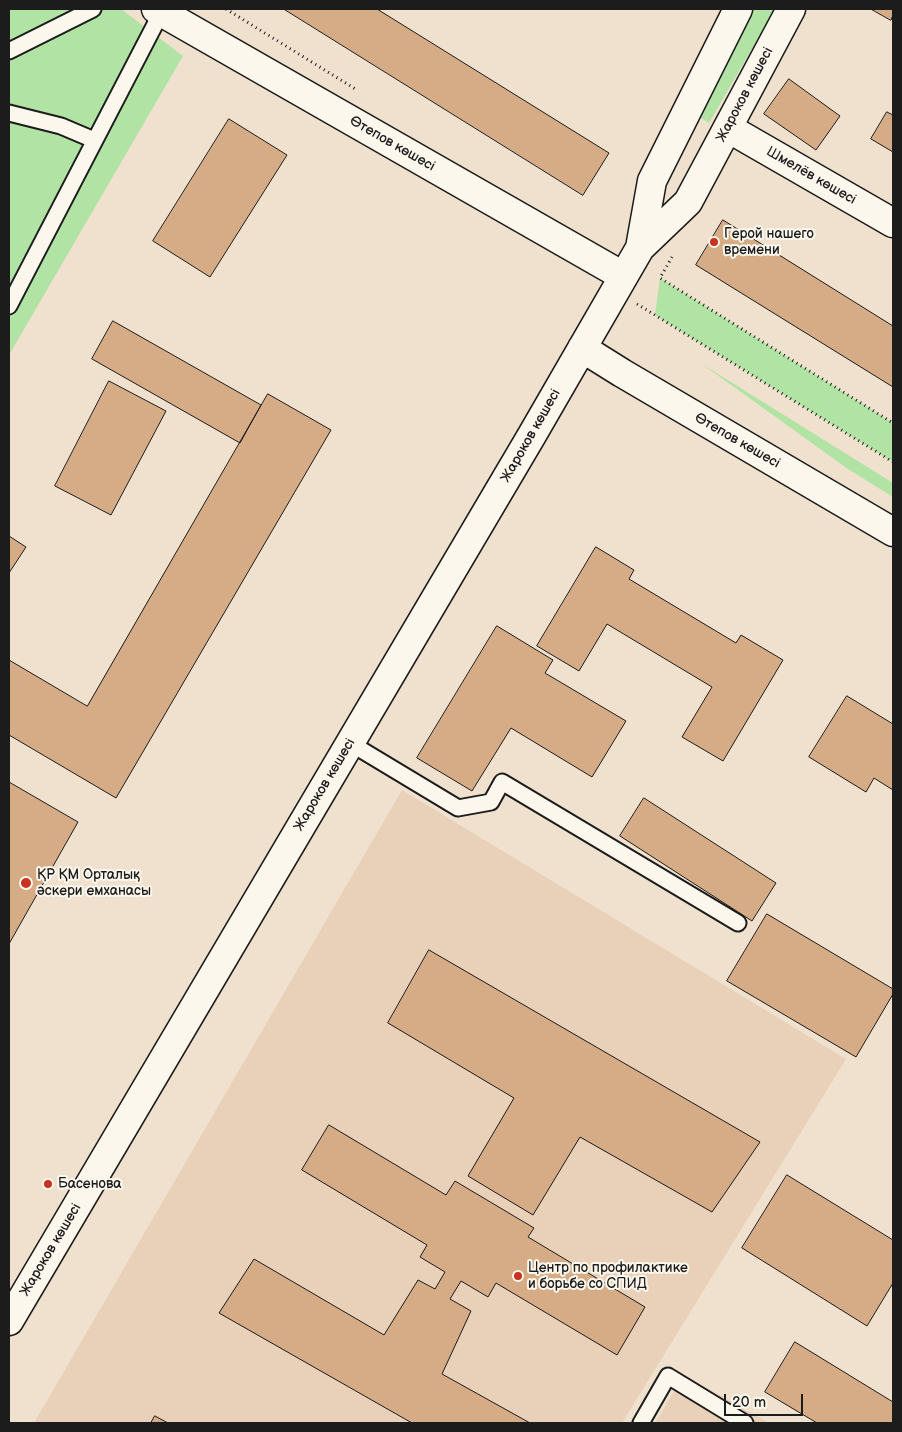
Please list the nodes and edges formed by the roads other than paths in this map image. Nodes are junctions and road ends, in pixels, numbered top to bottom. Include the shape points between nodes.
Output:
1 (93, 9) edge
2 (738, 9) edge
3 (791, 9) edge
4 (158, 10) edge
5 (9, 51) edge
6 (9, 113) edge
7 (728, 128) junction
8 (94, 140) junction
9 (893, 223) edge
10 (640, 248) junction
11 (623, 276) junction
12 (9, 306) edge
13 (582, 348) junction
14 (893, 532) edge
15 (350, 743) junction
16 (738, 923) dead end
17 (9, 1321) edge
18 (641, 1423) edge
19 (745, 1423) edge

1 - 5 lane
2 - 10 main road, Жароков көшесі via 652,181
3 - 7 main road, Жароков көшесі
4 - 8 lane
4 - 11 main road, Өтепов көшесі
6 - 8 lane via 61,126
7 - 9 main road, Шмелёв көшесі
7 - 10 main road, Жароков көшесі via 688,202
8 - 12 lane
10 - 11 main road, Жароков көшесі
11 - 13 main road, Жароков көшесі
13 - 14 main road, Өтепов көшесі
13 - 15 main road, Жароков көшесі
15 - 16 lane via 458,808 491,802 502,782
15 - 17 main road, Жароков көшесі
18 - 19 lane via 668,1376

